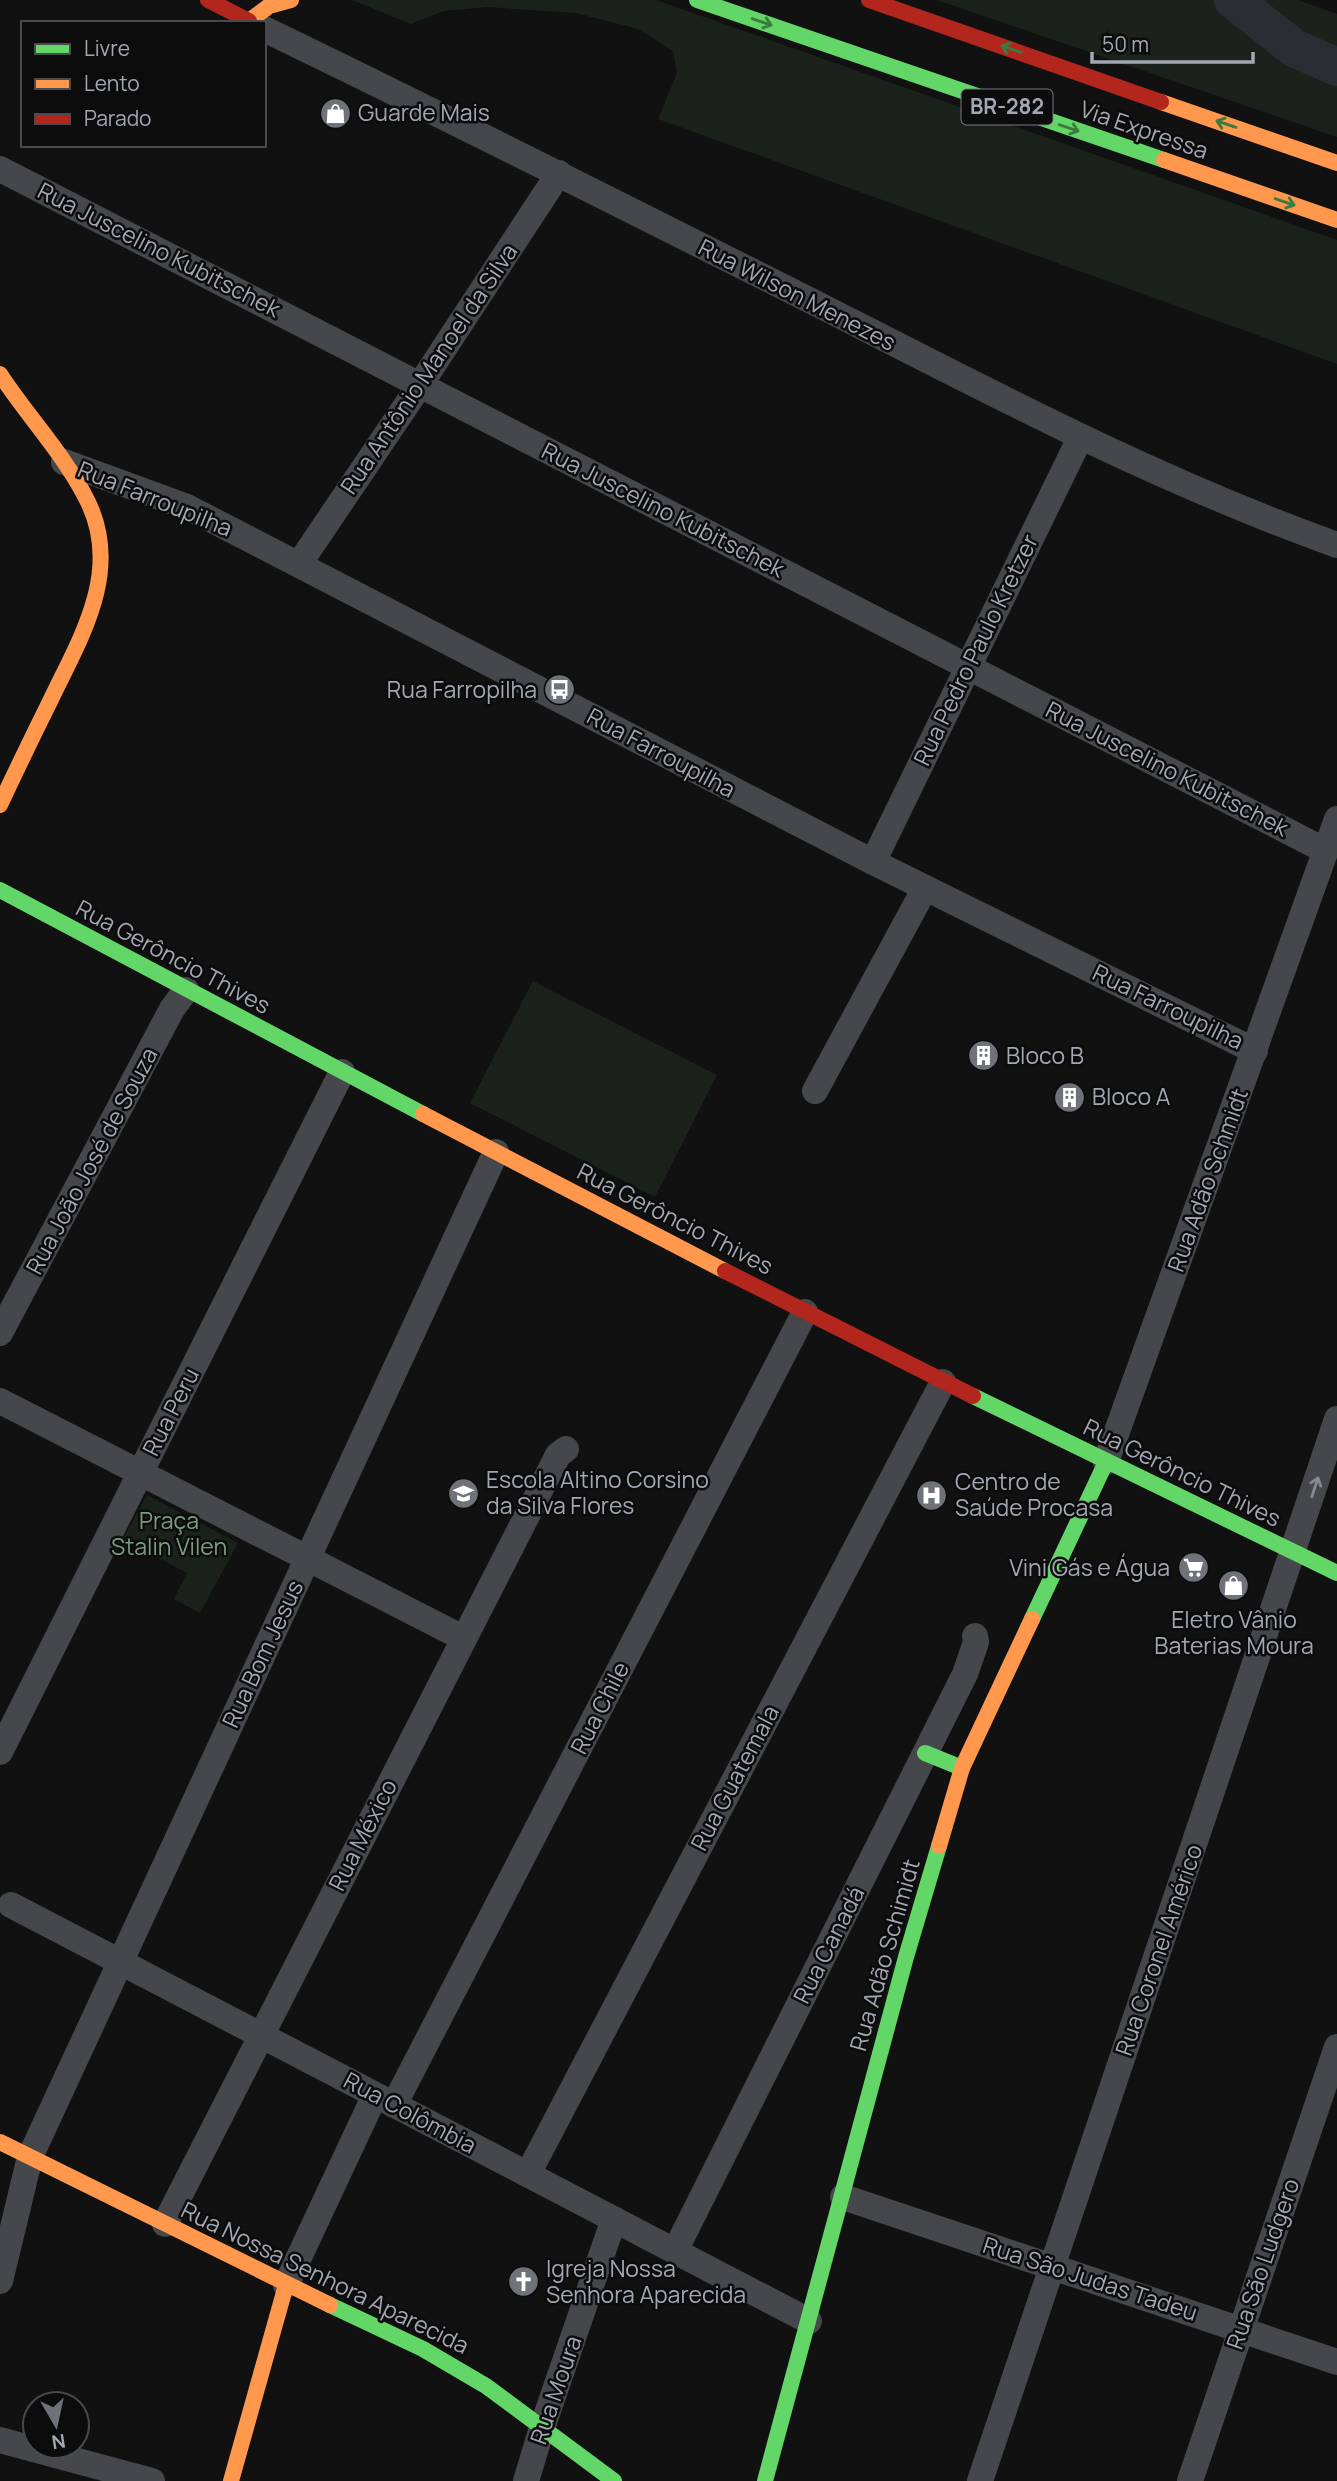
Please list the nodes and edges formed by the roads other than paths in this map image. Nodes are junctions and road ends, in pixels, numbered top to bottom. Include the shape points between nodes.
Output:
1 (208, 0) edge
2 (291, 0) edge
3 (697, 0) edge
4 (869, 0) edge
5 (249, 21) edge
6 (257, 21) edge
7 (266, 29) edge
8 (1337, 163) edge
9 (0, 169) edge
10 (559, 173) junction
11 (1337, 220) edge
12 (0, 374) edge
13 (421, 385) junction
14 (1080, 438) junction
15 (64, 462) junction
16 (1337, 545) edge
17 (299, 564) junction
18 (968, 667) junction
19 (0, 805) edge
20 (1337, 819) edge
21 (1326, 851) junction
22 (873, 862) junction
23 (925, 888) junction
24 (0, 890) edge
25 (186, 990) junction
26 (1255, 1051) junction
27 (342, 1072) junction
28 (815, 1091) dead end
29 (496, 1152) junction
30 (805, 1312) junction
31 (0, 1333) edge
32 (943, 1382) junction
33 (0, 1401) edge
34 (1337, 1419) edge
35 (566, 1449) dead end
36 (1106, 1462) junction
37 (140, 1473) junction
38 (1294, 1552) junction
39 (307, 1559) junction
40 (1337, 1573) edge
41 (975, 1636) dead end
42 (463, 1638) junction
43 (0, 1752) edge
44 (925, 1753) junction
45 (962, 1768) junction
46 (11, 1905) dead end
47 (120, 1962) junction
48 (261, 2035) junction
49 (1337, 2047) edge
50 (385, 2100) junction
51 (0, 2143) edge
52 (30, 2157) junction
53 (528, 2174) junction
54 (843, 2197) junction
55 (614, 2219) junction
56 (164, 2224) junction
57 (675, 2251) junction
58 (1052, 2267) junction
59 (0, 2281) edge
60 (286, 2285) junction
61 (809, 2321) junction
62 (1241, 2330) junction
63 (1337, 2362) edge
64 (542, 2428) junction
65 (0, 2440) edge
66 (152, 2481) edge
67 (230, 2481) edge
68 (526, 2481) edge
69 (614, 2481) edge
70 (765, 2481) edge
71 (979, 2481) edge
72 (1190, 2481) edge

1 - 5 main road, Rua Wilson Menezes
2 - 6 main road via 269,6
3 -> 11 main road, Via Expressa / BR-282
8 -> 4 main road, Via Expressa / BR-282
7 - 10 street, Rua Wilson Menezes
9 - 13 street, Rua Juscelino Kubitschek
10 - 13 street, Rua Antônio Manoel da Silva
10 - 14 street, Rua Wilson Menezes
12 - 15 main road
13 - 17 street, Rua Antônio Manoel da Silva
13 - 18 street, Rua Juscelino Kubitschek
14 - 16 street, Rua Wilson Menezes via 1196,491
14 - 18 street, Rua Pedro Paulo Kretzer
15 - 17 street, Rua Farroupilha via 187,506
15 - 19 main road via 89,503 97,529 100,579 80,640
17 - 22 street, Rua Farroupilha
18 - 21 street, Rua Juscelino Kubitschek
18 - 22 street, Rua Pedro Paulo Kretzer
20 - 21 street, Rua Adão Schmidt
21 - 26 street, Rua Adão Schmidt
22 - 23 street, Rua Farroupilha
23 - 26 street, Rua Farroupilha
23 - 28 street
24 - 25 main road, Rua Gerôncio Thives
25 - 27 main road, Rua Gerôncio Thives
25 - 31 street, Rua João José de Souza via 165,1021
26 - 36 street, Rua Adão Schmidt
27 - 29 main road, Rua Gerôncio Thives
27 - 37 street, Rua Peru
29 - 30 main road, Rua Gerôncio Thives
29 - 39 street, Rua Bom Jesus
30 - 32 main road, Rua Gerôncio Thives
30 - 50 street, Rua Chile
32 - 36 main road, Rua Gerôncio Thives
32 - 53 street, Rua Guatemala
33 - 37 street
38 -> 34 street, Rua Coronel Américo
35 - 42 street, Rua México via 558,1455
36 - 38 main road, Rua Gerôncio Thives
36 - 45 main road, Rua Adão Schimidt
37 - 39 street
37 - 43 street, Rua Peru
38 - 40 main road, Rua Gerôncio Thives
38 - 58 street, Rua Coronel Américo
39 - 42 street
39 - 47 street, Rua Bom Jesus
41 - 44 street, Rua Canadá via 965,1674
42 - 48 street, Rua México
44 - 45 main road
44 - 57 street, Rua Canadá
45 - 54 main road, Rua Adão Schimidt
46 - 47 street, Rua Colômbia
47 - 48 street, Rua Colômbia
47 - 52 street, Rua Bom Jesus
48 - 50 street, Rua Colômbia
48 - 56 street, Rua México
49 - 62 street, Rua São Ludgero
50 - 53 street, Rua Colômbia
50 - 60 street, Rua Chile
51 - 52 main road, Rua Nossa Senhora Aparecida
52 - 56 main road, Rua Nossa Senhora Aparecida
52 - 59 street, Rua Bom Jesus
53 - 55 street, Rua Colômbia
54 - 58 street, Rua São Judas Tadeu
54 - 61 main road, Rua Adão Schimidt
55 - 57 street, Rua Colômbia
55 - 64 street, Rua Moura
56 - 60 main road, Rua Nossa Senhora Aparecida
57 - 61 street, Rua Colômbia
58 - 62 street, Rua São Judas Tadeu
58 - 71 street, Rua Coronel Américo
60 - 64 main road, Rua Nossa Senhora Aparecida via 452,2365
60 - 67 main road
61 - 70 main road, Rua Adão Schimidt
62 - 63 street, Rua São Judas Tadeu
62 - 72 street, Rua São Ludgero
64 - 68 street, Rua Moura
64 - 69 main road, Rua Nossa Senhora Aparecida
65 - 66 street

